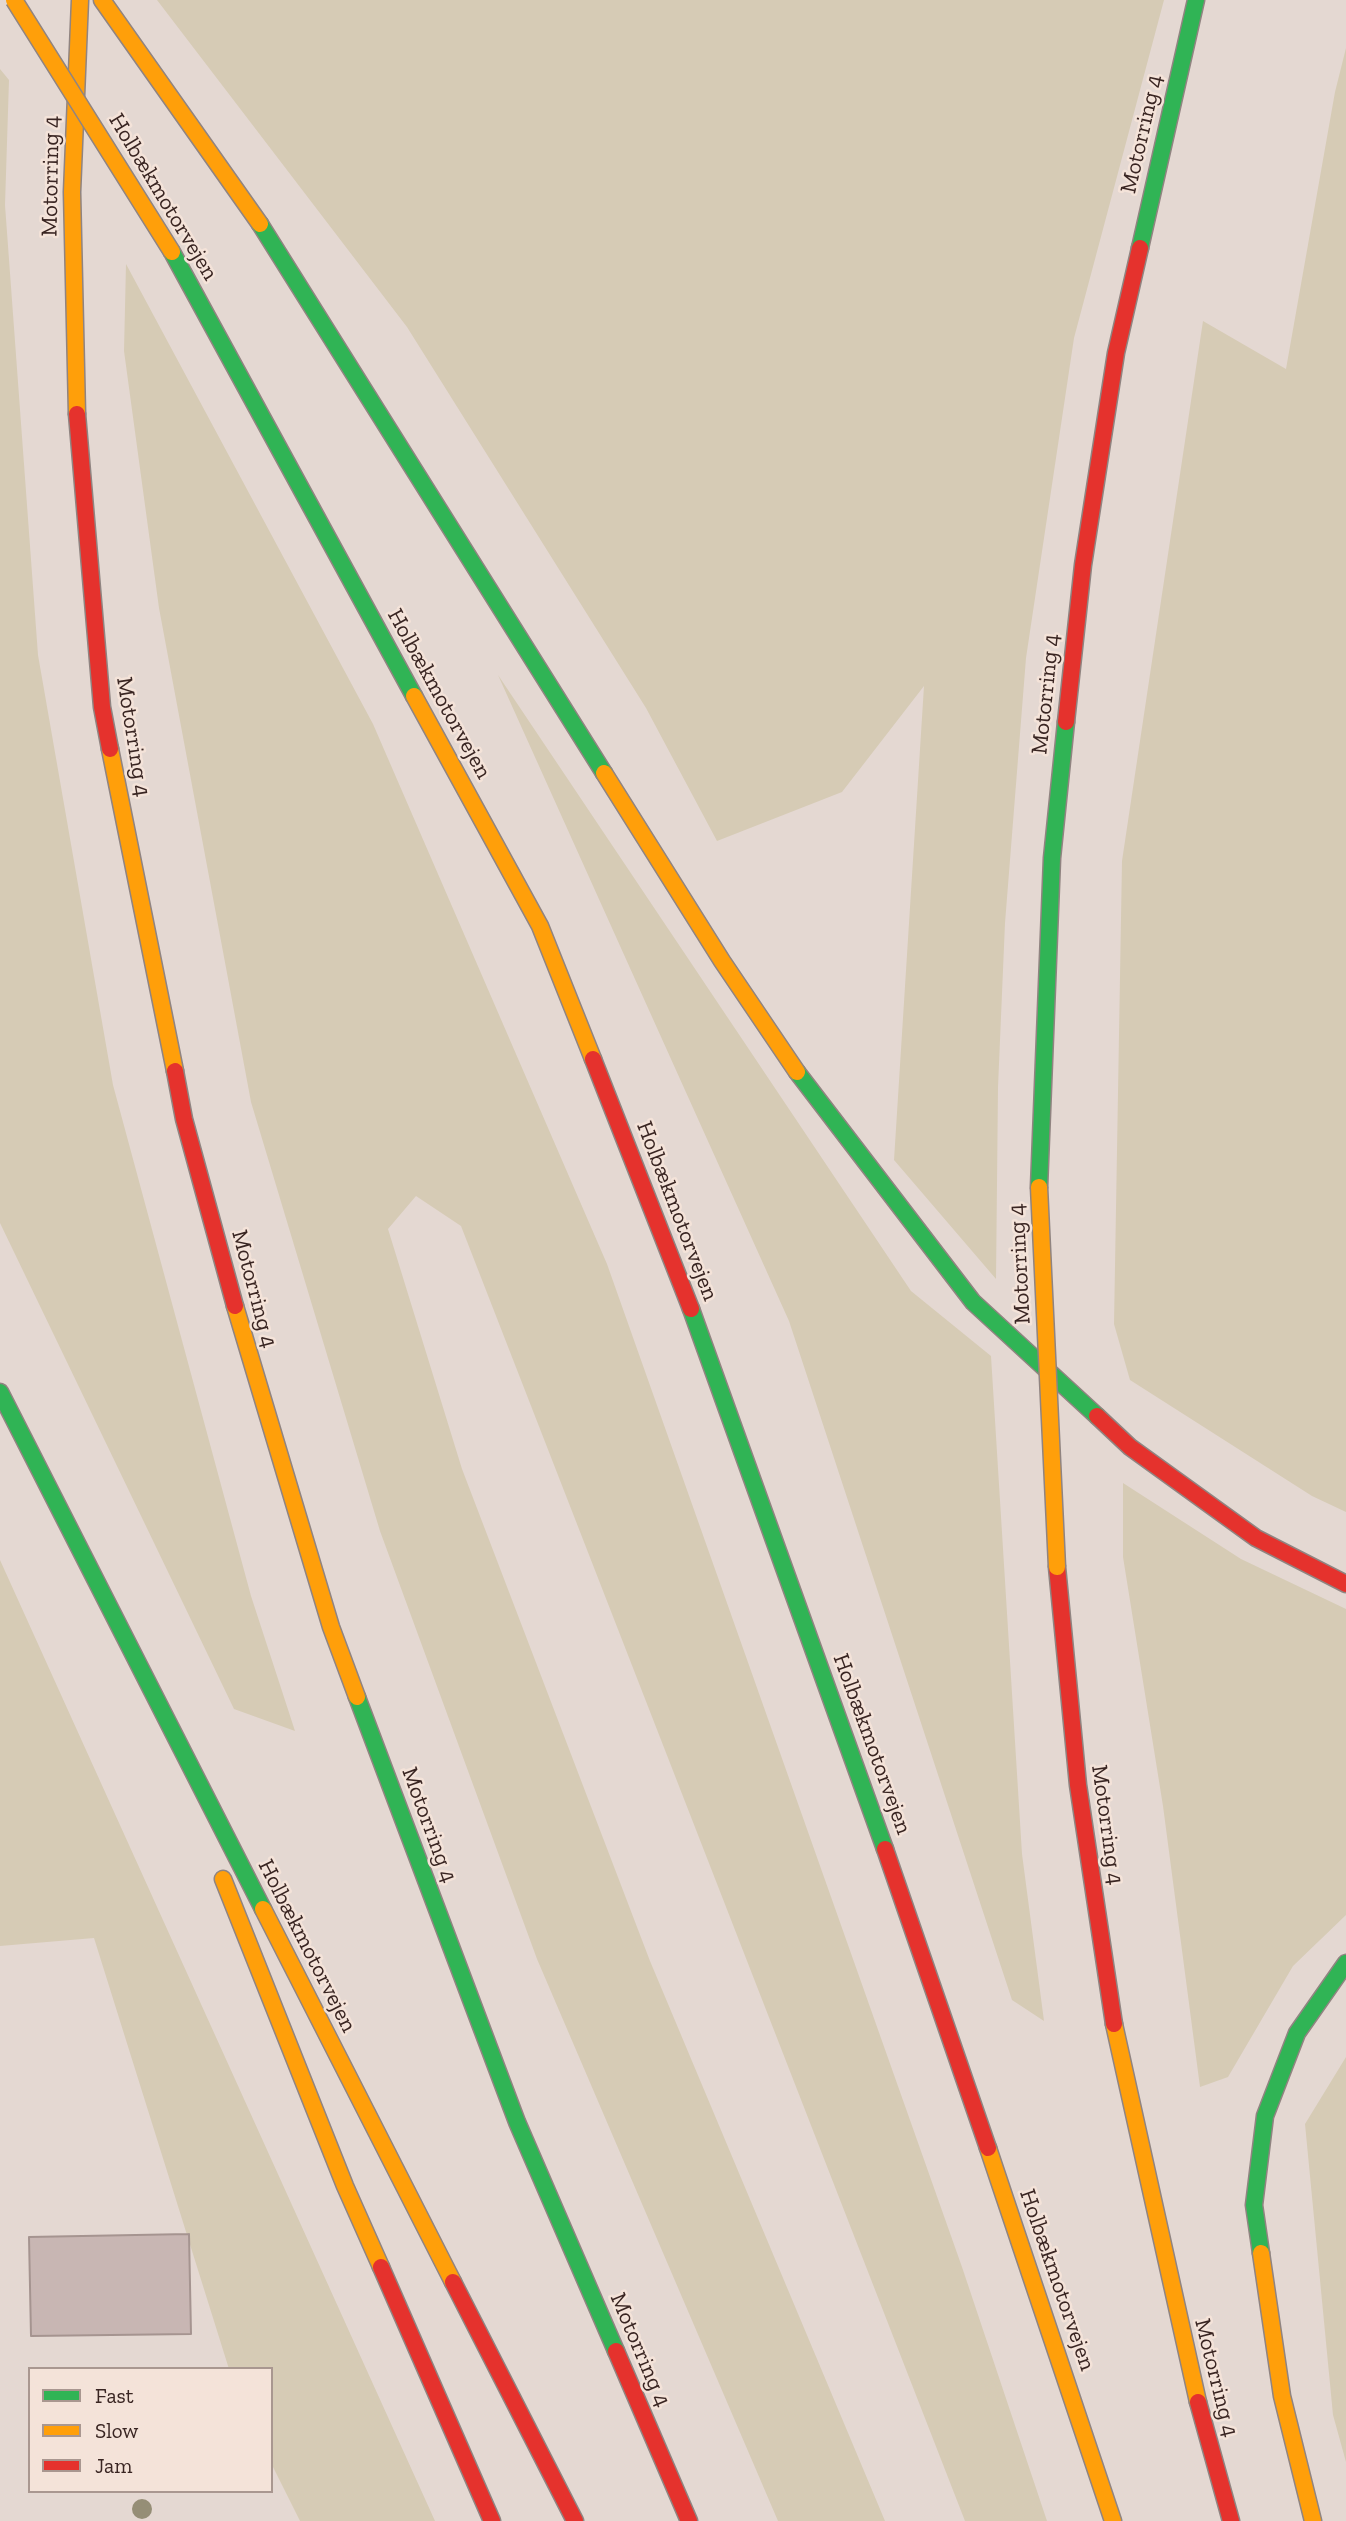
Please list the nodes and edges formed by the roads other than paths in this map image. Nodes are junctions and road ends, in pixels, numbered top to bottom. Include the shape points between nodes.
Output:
1 (14, 0) edge
2 (80, 0) edge
3 (102, 0) edge
4 (1196, 0) edge
5 (0, 1392) edge
6 (1346, 1584) edge
7 (139, 1669) junction
8 (201, 1824) dead end
9 (216, 1863) dead end
10 (1346, 1963) edge
11 (492, 2521) edge
12 (575, 2521) edge
13 (689, 2521) edge
14 (1113, 2521) edge
15 (1231, 2521) edge
16 (1313, 2521) edge

1 - 14 highway, Holbækmotorvejen, bridge via 172,252 540,926 677,1271 885,1848
2 - 13 highway, Motorring 4 via 72,192 78,435 102,707 184,1119 252,1369 335,1640 517,2122
3 - 6 highway via 244,199 722,961 809,1090 973,1301 1130,1447 1256,1538
4 - 15 highway, Motorring 4, bridge via 1116,353 1083,565 1052,858 1039,1187 1057,1567 1078,1785 1110,2007 1187,2362
5 - 7 highway, Holbækmotorvejen
7 - 8 highway
7 - 12 highway, Holbækmotorvejen
9 - 11 highway via 345,2186
10 - 16 highway via 1297,2033 1265,2116 1254,2205 1282,2396

